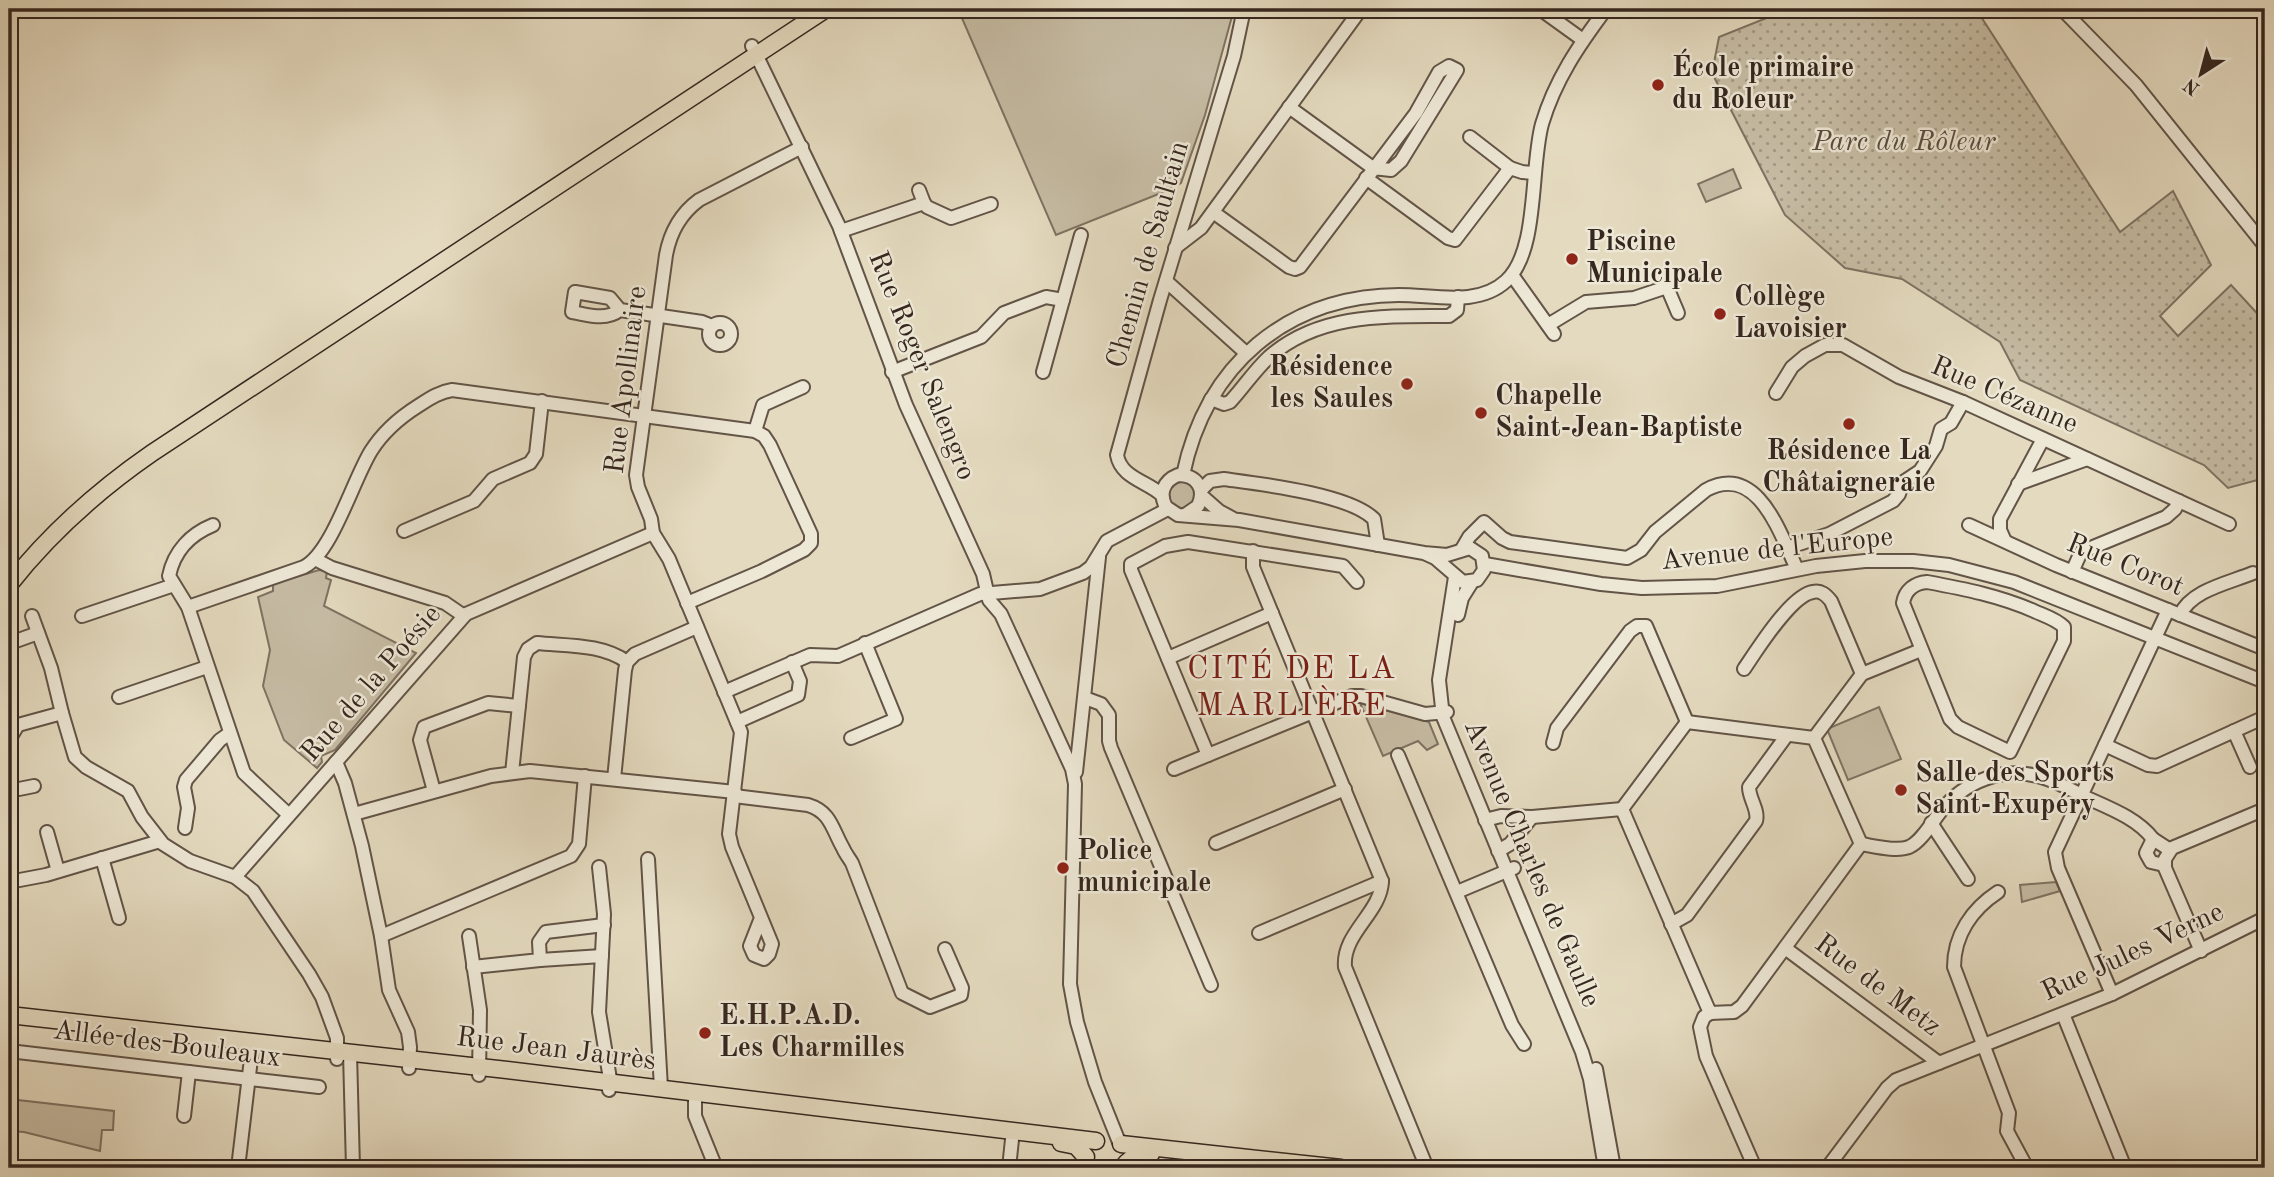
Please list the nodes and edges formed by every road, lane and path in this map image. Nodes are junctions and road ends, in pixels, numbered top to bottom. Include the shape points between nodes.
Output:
1 (808, 9) edge
2 (826, 9) edge
3 (1244, 9) edge
4 (1361, 9) edge
5 (1540, 9) edge
6 (1606, 9) edge
7 (2062, 9) edge
8 (1583, 40) junction
9 (754, 50) junction
10 (1289, 107) junction
11 (1471, 137) dead end
12 (802, 147) junction
13 (1510, 168) junction
14 (1370, 173) junction
15 (1534, 173) junction
16 (919, 190) dead end
17 (923, 202) junction
18 (991, 204) dead end
19 (1213, 212) junction
20 (841, 231) junction
21 (1081, 235) dead end
22 (2265, 246) edge
23 (1175, 248) junction
24 (1513, 275) junction
25 (1166, 281) junction
26 (1458, 297) junction
27 (1063, 300) junction
28 (1321, 307) junction
29 (620, 310) dead end
30 (1678, 313) dead end
31 (658, 316) junction
32 (712, 326) dead end
33 (1327, 326) junction
34 (1246, 353) junction
35 (892, 372) junction
36 (1043, 372) dead end
37 (803, 387) dead end
38 (1776, 393) dead end
39 (1211, 399) junction
40 (542, 401) junction
41 (1963, 401) junction
42 (643, 415) junction
43 (755, 431) junction
44 (2043, 439) junction
45 (2087, 459) junction
46 (1183, 475) junction
47 (2018, 484) junction
48 (1201, 493) junction
49 (1162, 495) junction
50 (2179, 501) junction
51 (1168, 509) junction
52 (1185, 514) junction
53 (1239, 520) junction
54 (2229, 524) dead end
55 (214, 525) dead end
56 (1969, 525) dead end
57 (404, 531) dead end
58 (653, 533) junction
59 (2004, 539) junction
60 (1378, 545) junction
61 (1527, 546) junction
62 (1787, 548) junction
63 (1253, 551) junction
64 (1459, 551) junction
65 (1424, 553) junction
66 (1098, 554) junction
67 (316, 559) junction
68 (1485, 564) junction
69 (1797, 569) junction
70 (1523, 570) junction
71 (2072, 572) junction
72 (1083, 573) junction
73 (2253, 573) dead end
74 (1453, 574) junction
75 (1357, 582) dead end
76 (1472, 582) junction
77 (1095, 583) junction
78 (9, 585) edge
79 (174, 585) junction
80 (1017, 591) junction
81 (986, 593) junction
82 (970, 599) junction
83 (687, 603) junction
84 (188, 607) junction
85 (997, 610) junction
86 (2174, 612) junction
87 (1272, 613) junction
88 (32, 616) dead end
89 (82, 616) dead end
90 (464, 617) junction
91 (697, 627) junction
92 (38, 633) junction
93 (2156, 637) junction
94 (13, 642) dead end
95 (865, 643) junction
96 (2265, 649) edge
97 (1921, 650) junction
98 (1168, 658) junction
99 (627, 662) junction
100 (792, 662) junction
101 (207, 667) junction
102 (1744, 668) dead end
103 (1862, 674) junction
104 (2265, 682) edge
105 (724, 692) junction
106 (119, 697) dead end
107 (1085, 698) junction
108 (519, 706) junction
109 (1312, 712) junction
110 (1446, 712) junction
111 (62, 713) junction
112 (2265, 717) edge
113 (737, 722) junction
114 (1687, 722) junction
115 (2234, 731) junction
116 (230, 733) junction
117 (1787, 735) junction
118 (851, 738) dead end
119 (1814, 738) junction
120 (9, 740) edge
121 (1553, 743) dead end
122 (1078, 744) junction
123 (2105, 745) junction
124 (1062, 746) junction
125 (2010, 752) junction
126 (1208, 755) junction
127 (1398, 755) dead end
128 (336, 762) junction
129 (2250, 767) dead end
130 (1174, 769) dead end
131 (512, 773) junction
132 (2016, 773) junction
133 (585, 776) junction
134 (614, 779) junction
135 (1075, 784) junction
136 (34, 786) dead end
137 (9, 788) edge
138 (1345, 789) junction
139 (434, 791) junction
140 (734, 794) junction
141 (2081, 795) junction
142 (1622, 809) junction
143 (2265, 809) edge
144 (354, 814) junction
145 (289, 815) junction
146 (2265, 816) edge
147 (1532, 817) junction
148 (1489, 819) junction
149 (1931, 823) junction
150 (185, 828) dead end
151 (47, 832) dead end
152 (2153, 839) junction
153 (160, 841) junction
154 (1216, 843) dead end
155 (1861, 844) junction
156 (1502, 849) junction
157 (2170, 850) junction
158 (102, 858) junction
159 (648, 859) dead end
160 (2164, 865) junction
161 (599, 867) dead end
162 (1511, 869) junction
163 (58, 871) junction
164 (235, 877) junction
165 (1968, 879) dead end
166 (1382, 881) junction
167 (9, 882) edge
168 (1457, 892) junction
169 (1998, 892) dead end
170 (119, 918) dead end
171 (761, 918) dead end
172 (2265, 918) edge
173 (1671, 923) junction
174 (604, 925) junction
175 (1259, 933) dead end
176 (381, 936) junction
177 (470, 936) dead end
178 (1785, 948) junction
179 (946, 949) dead end
180 (2201, 951) junction
181 (602, 956) junction
182 (540, 960) junction
183 (473, 967) junction
184 (1211, 985) dead end
185 (2112, 994) junction
186 (1710, 1013) junction
187 (9, 1014) edge
188 (2063, 1014) junction
189 (9, 1024) edge
190 (1524, 1044) dead end
191 (1983, 1045) junction
192 (253, 1046) junction
193 (9, 1051) edge
194 (343, 1056) junction
195 (410, 1063) junction
196 (1939, 1063) junction
197 (480, 1071) junction
198 (189, 1072) junction
199 (249, 1079) junction
200 (609, 1086) junction
201 (319, 1087) dead end
202 (661, 1088) junction
203 (695, 1096) junction
204 (184, 1116) dead end
205 (1107, 1116) junction
206 (1013, 1133) junction
207 (1098, 1139) junction
208 (1120, 1143) junction
209 (1088, 1163) edge
210 (1125, 1166) edge
211 (238, 1168) edge
212 (353, 1168) edge
213 (716, 1168) edge
214 (1009, 1168) edge
215 (1270, 1168) edge
216 (1341, 1168) edge
217 (1427, 1168) edge
218 (1605, 1168) edge
219 (1614, 1168) edge
220 (1755, 1168) edge
221 (1827, 1168) edge
222 (2028, 1168) edge
223 (2125, 1168) edge

1 - 9 main road
2 - 9 main road
3 - 23 street, Chemin de Saultain
4 - 10 street
5 - 8 street
6 - 8 street
7 - 22 street via 2127,76
8 - 15 street via 1552,95
9 - 12 street, Rue Roger Salengro
9 - 78 main road via 130,468 67,520
10 - 14 street
10 - 19 street
11 - 13 street
12 - 20 street, Rue Roger Salengro
12 - 31 street, Rue Apollinaire via 686,211 670,240
13 - 14 street via 1455,240
13 - 15 street
14 - 14 street via 1399,165 1456,74 1454,67 1439,72 1416,113
14 - 19 street via 1297,268 1289,267
15 - 24 street via 1525,248
16 - 17 street
17 - 18 street via 951,218
17 - 20 street
19 - 23 street via 1196,234
20 - 35 street, Rue Roger Salengro
21 - 27 street
23 - 25 street, Chemin de Saultain
24 - 26 street via 1490,292
24 - 30 street via 1551,330 1586,302 1634,298 1667,287
25 - 34 street
25 - 49 street, Chemin de Saultain via 1116,455 1126,471
26 - 28 street via 1365,297
26 - 33 street via 1457,310 1449,316 1367,317
27 - 35 street via 1046,297 1004,313 981,337
27 - 36 street
28 - 33 street
28 - 34 street via 1271,333
29 - 31 street
31 - 32 street
31 - 42 street, Rue Apollinaire
33 - 39 street via 1272,355 1230,402
34 - 39 street
35 - 81 street, Rue Roger Salengro via 980,568
37 - 43 street via 763,405
38 - 41 street, Rue Cézanne via 1801,359 1833,344 1910,382
39 - 46 street
40 - 42 street
40 - 57 street via 532,461 493,479 474,500
40 - 67 street via 452,390 403,415 369,455
41 - 44 street, Rue Cézanne
41 - 62 street via 1952,421 1941,429 1920,471 1902,483 1892,501 1829,534
42 - 43 street
42 - 58 street, Rue Apollinaire via 636,479
43 - 83 street via 769,443 811,543 762,571
44 - 45 street, Rue Cézanne
44 - 47 street
45 - 47 street
45 - 50 street, Rue Cézanne
46 - 48 street via 1192,478
46 - 49 street via 1169,480
47 - 59 street via 1999,522
48 - 52 street via 1197,508
48 - 53 street via 1219,511
48 - 60 street via 1213,480 1224,479 1340,501 1374,519
49 - 51 street
50 - 54 street, Rue Cézanne
50 - 71 street via 2166,517 2081,552
51 - 52 street
51 - 66 street via 1111,538
52 - 53 street
53 - 60 street
55 - 79 street via 183,546 170,570
56 - 59 street, Rue Corot
58 - 83 street, Rue Apollinaire
58 - 90 street, Rue de la Poésie
59 - 71 street, Rue Corot
60 - 65 street
61 - 62 street via 1631,557 1706,490 1742,485 1773,520
61 - 64 street via 1506,540 1485,522
61 - 70 street
62 - 69 street
63 - 75 street via 1343,566
63 - 87 street via 1253,567
63 - 98 street via 1176,543 1130,566
64 - 65 street
64 - 68 street via 1478,551
64 - 74 street via 1451,560
65 - 74 street
66 - 72 street
66 - 77 street
67 - 84 street
67 - 90 street via 445,603
68 - 70 street, Avenue de l'Europe
68 - 76 street via 1481,576
69 - 70 street, Avenue de l'Europe via 1727,584 1665,588 1610,585
69 - 93 street, Avenue de l'Europe via 1873,560 1949,565 2014,582
71 - 86 street, Rue Corot
72 - 77 street
72 - 80 street via 1040,589
73 - 86 street via 2193,597
74 - 76 street
74 - 110 street, Avenue Charles de Gaulle via 1439,680
76 - 110 street, Avenue Charles de Gaulle via 1461,602 1450,656
77 - 107 street
79 - 84 street
79 - 89 street
80 - 81 street
80 - 85 street
81 - 82 street
81 - 85 street, Rue Roger Salengro
82 - 85 street
82 - 95 street
83 - 91 street, Rue Apollinaire
84 - 101 street
85 - 124 street
86 - 93 street
86 - 96 street, Rue Corot
87 - 98 street
87 - 109 street
88 - 92 street
90 - 128 street, Rue de la Poésie
91 - 99 street
91 - 105 street, Rue Apollinaire
92 - 94 street
92 - 111 street
93 - 104 street, Avenue de l'Europe
93 - 123 street
95 - 100 street via 838,656 814,654
95 - 118 street via 896,719
97 - 103 street
97 - 125 street via 1952,722
97 - 125 street via 1903,603 1909,590 1923,582 2006,600 2062,624 2064,641
98 - 126 street
99 - 108 street via 604,650 535,643 525,654
99 - 134 street
100 - 105 street
100 - 113 street via 800,681 798,695
101 - 106 street
101 - 116 street
102 - 103 street via 1796,601 1816,592 1831,601
103 - 119 street
105 - 113 street, Rue Apollinaire
107 - 122 street
107 - 184 street via 1101,704 1109,715 1109,744
108 - 131 street
108 - 139 street via 488,703 424,727 420,740
109 - 110 street via 1358,695 1422,714
109 - 126 street
109 - 138 street
110 - 148 street, Avenue Charles de Gaulle
111 - 120 street via 22,724
111 - 153 street via 75,757 128,791
112 - 115 street
113 - 140 street, Rue Apollinaire via 742,740
114 - 117 street
114 - 121 street via 1646,626 1637,626 1557,728
114 - 142 street
115 - 123 street via 2154,766
115 - 129 street
116 - 145 street via 246,776
116 - 150 street via 186,780
117 - 119 street
117 - 173 street via 1749,787 1756,821 1688,913
119 - 155 street
122 - 124 street
122 - 135 street
123 - 141 street
124 - 135 street
125 - 132 street
126 - 130 street
127 - 168 street
128 - 144 street
128 - 145 street, Rue de la Poésie
131 - 133 street
131 - 139 street
132 - 141 street via 2046,778
132 - 149 street via 1968,786
133 - 134 street
133 - 176 street via 579,840 571,856
134 - 140 street
135 - 205 street via 1070,984 1077,1022
136 - 137 street
138 - 154 street
138 - 166 street
139 - 144 street
140 - 171 street, Rue Apollinaire via 730,838
140 - 179 street via 808,805 828,817 852,863 902,993 930,1007 961,995
141 - 152 street via 2132,820
141 - 185 street via 2057,843 2055,860
142 - 147 street
142 - 173 street
143 - 146 street
143 - 157 street
144 - 176 street
145 - 164 street, Rue de la Poésie
147 - 148 street
147 - 156 street
148 - 156 street, Avenue Charles de Gaulle
149 - 155 street via 1905,848
149 - 165 street
151 - 163 street
152 - 157 street
152 - 160 street via 2148,859
153 - 158 street
153 - 164 street via 190,861
155 - 178 street
156 - 162 street, Avenue Charles de Gaulle
157 - 160 street
158 - 163 street
158 - 170 street
159 - 202 street
160 - 180 street
161 - 174 street
162 - 168 street
162 - 218 street, Avenue Charles de Gaulle via 1584,1058
162 - 219 street, Avenue Charles de Gaulle via 1592,1056
163 - 167 street
164 - 194 street via 253,891 316,985
166 - 175 street
166 - 217 street via 1344,961
168 - 190 street
169 - 191 street via 1968,920 1954,962
172 - 180 street, Rue Jules Verne
173 - 186 street
174 - 181 street
174 - 182 street via 546,932 539,942
176 - 195 street via 388,990 406,1027
177 - 183 street
178 - 186 street via 1739,1009
178 - 196 street, Rue de Metz
180 - 185 street, Rue Jules Verne
181 - 182 street
181 - 200 street via 599,1012
182 - 183 street
183 - 197 street via 480,1010
185 - 188 street, Rue Jules Verne
186 - 220 street via 1700,1027 1706,1056
187 - 192 main road, Rue Jean Jaurès
188 - 191 street, Rue Jules Verne
188 - 223 street
189 - 192 main road, Rue Jean Jaurès
191 - 196 street, Rue Jules Verne
191 - 222 street via 2009,1113 2007,1131
192 - 194 main road, Rue Jean Jaurès
192 - 199 street
193 - 198 street, Allée des Bouleaux
194 - 195 main road, Rue Jean Jaurès
194 - 212 street
195 - 197 main road, Rue Jean Jaurès
196 - 221 street, Rue Jules Verne via 1893,1082
197 - 200 main road, Rue Jean Jaurès
198 - 199 street, Allée des Bouleaux
198 - 204 street
199 - 201 street, Allée des Bouleaux
199 - 211 street
200 - 202 main road, Rue Jean Jaurès
200 - 203 main road, Rue Jean Jaurès
202 - 203 main road, Rue Jean Jaurès
203 - 206 main road, Rue Jean Jaurès
203 - 213 street via 695,1116
205 - 207 street via 1107,1128
205 - 208 street
206 - 207 main road, Rue Jean Jaurès
206 - 209 main road, Rue Jean Jaurès via 1072,1144
206 - 214 street
207 - 208 main road, Rue Jean Jaurès
207 - 209 main road via 1089,1147
208 - 210 main road via 1126,1153
208 - 216 main road
210 - 215 main road via 1142,1153

